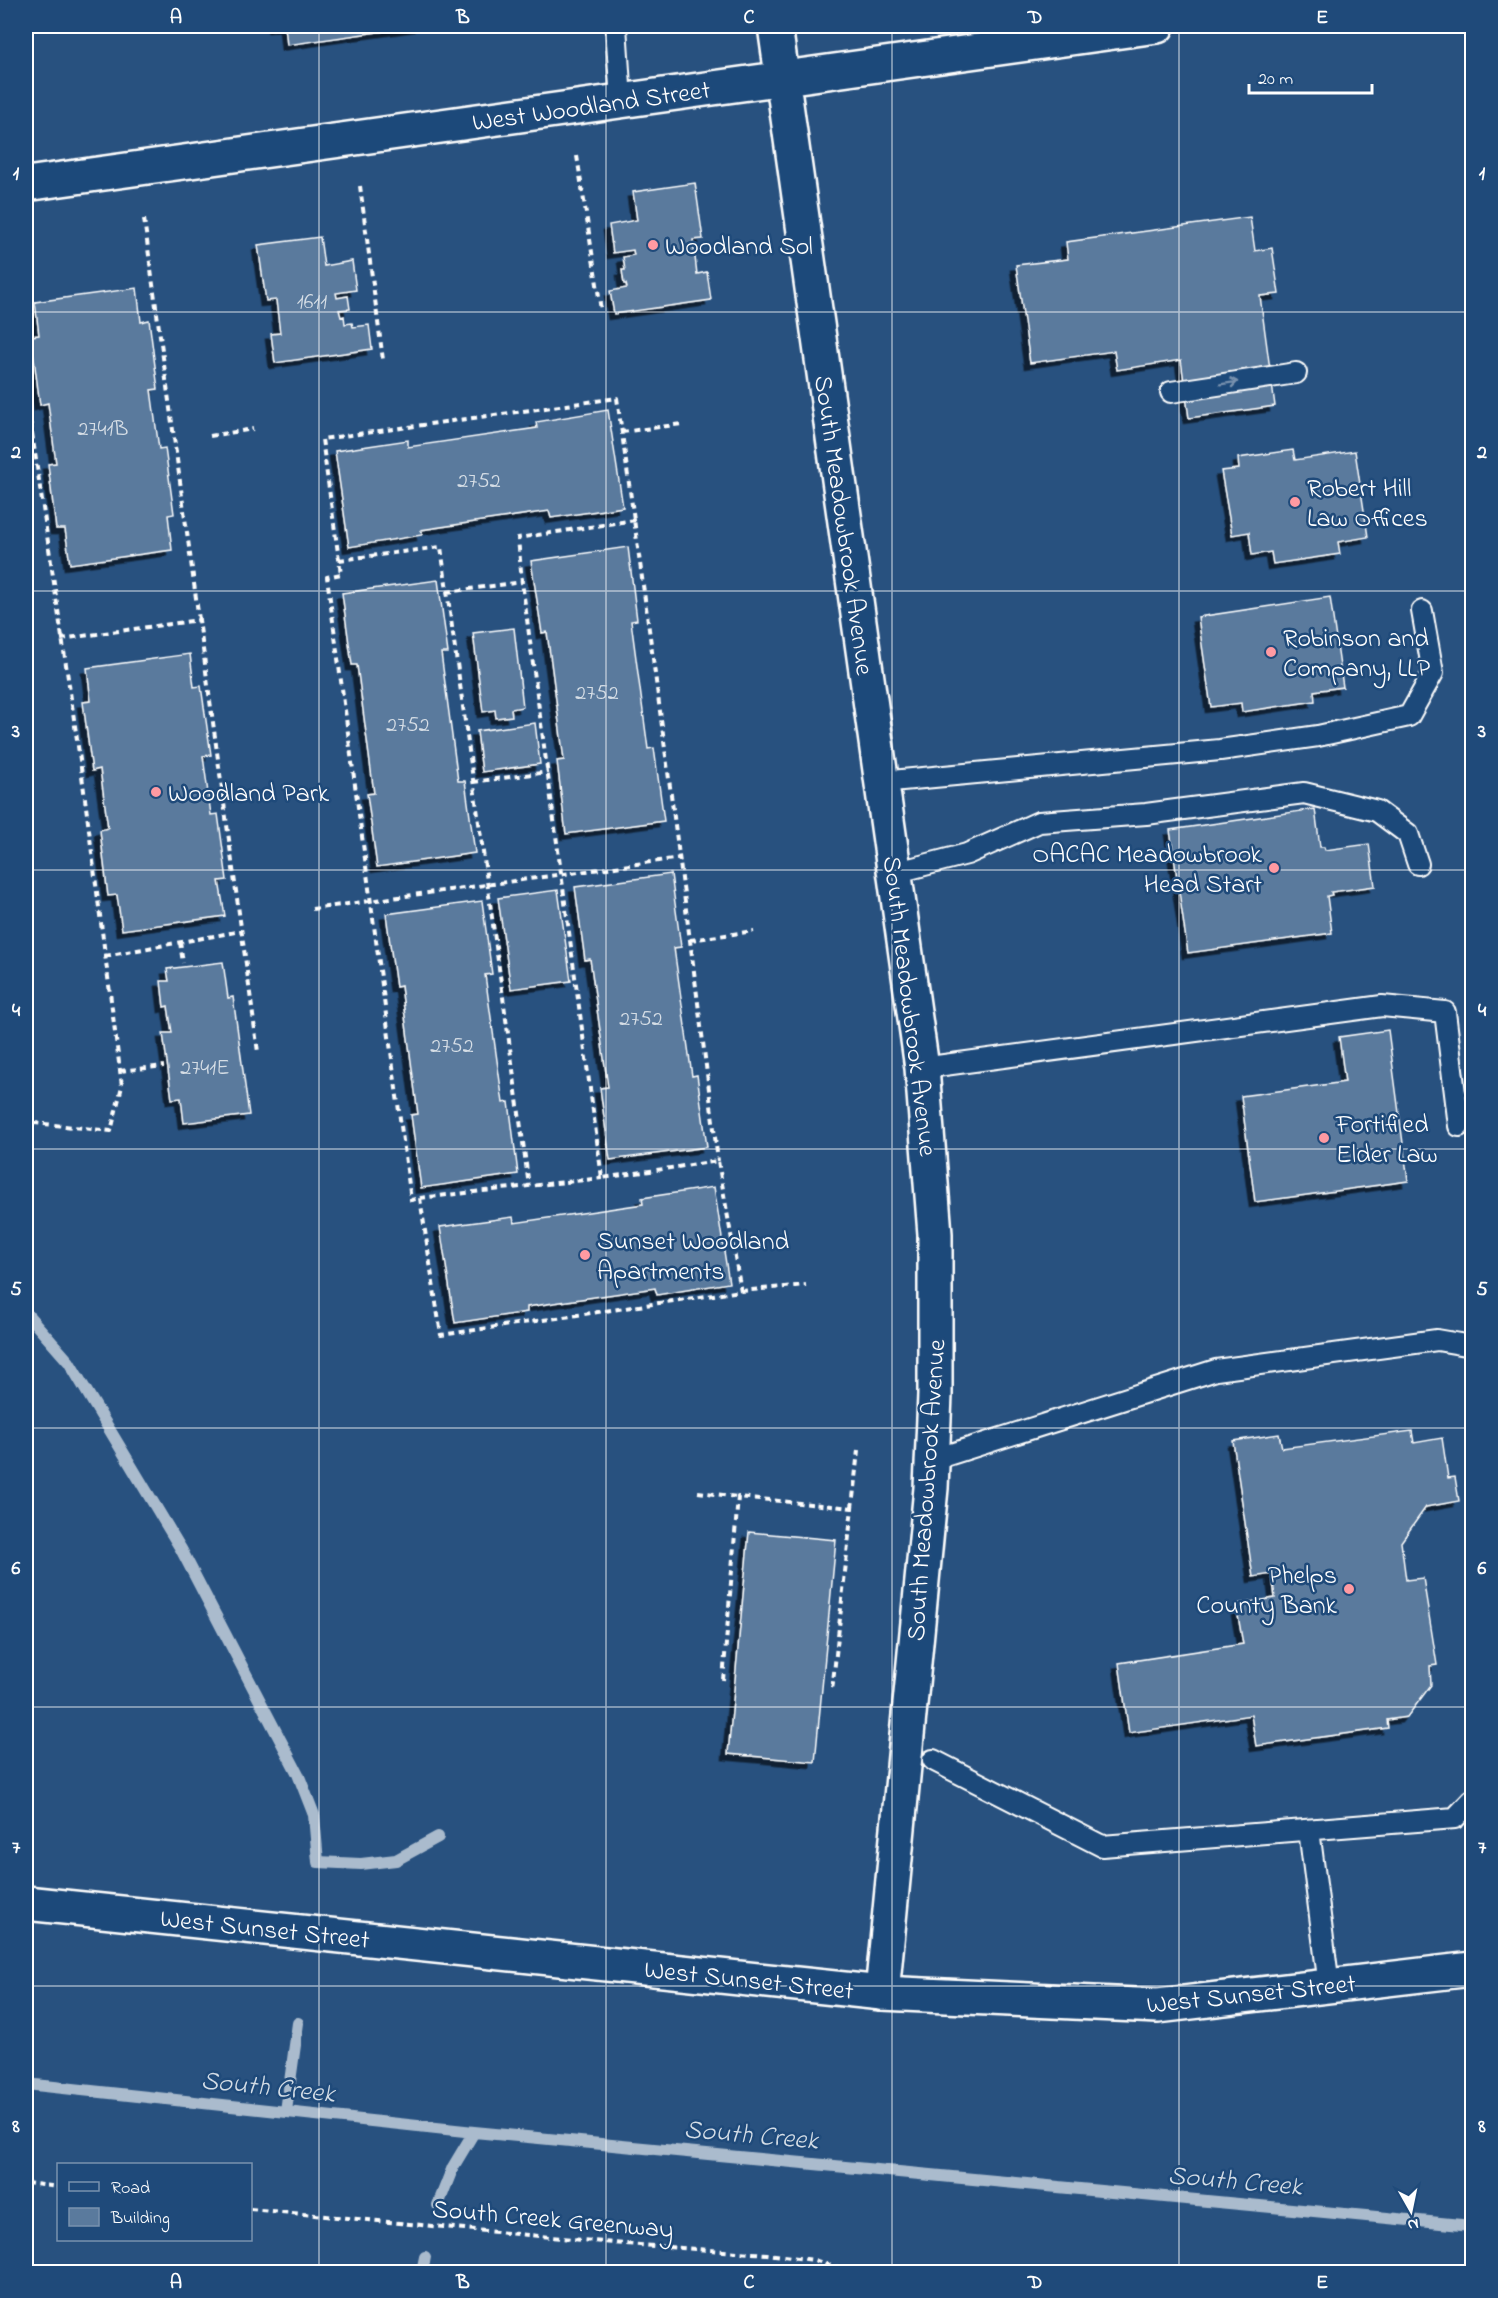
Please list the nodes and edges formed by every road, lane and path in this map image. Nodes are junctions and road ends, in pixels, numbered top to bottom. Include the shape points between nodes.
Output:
1 (616, 26) edge
2 (776, 26) edge
3 (1156, 26) edge
4 (783, 78) junction
5 (621, 101) junction
6 (578, 156) dead end
7 (26, 184) edge
8 (360, 186) dead end
9 (144, 219) dead end
10 (601, 310) dead end
11 (383, 360) dead end
12 (1296, 373) dead end
13 (26, 392) edge
14 (1171, 392) dead end
15 (682, 424) dead end
16 (253, 429) dead end
17 (622, 432) junction
18 (210, 436) dead end
19 (634, 520) junction
20 (339, 560) junction
21 (522, 582) junction
22 (447, 592) junction
23 (1422, 611) dead end
24 (199, 620) junction
25 (61, 639) junction
26 (548, 772) junction
27 (473, 782) junction
28 (881, 782) junction
29 (680, 858) junction
30 (1418, 864) dead end
31 (894, 873) junction
32 (562, 874) junction
33 (487, 884) junction
34 (370, 900) junction
35 (312, 909) dead end
36 (241, 931) junction
37 (754, 931) dead end
38 (690, 940) junction
39 (180, 942) junction
40 (105, 956) junction
41 (183, 963) dead end
42 (258, 1052) dead end
43 (164, 1066) dead end
44 (922, 1068) junction
45 (120, 1071) junction
46 (26, 1122) edge
47 (1459, 1126) dead end
48 (718, 1161) junction
49 (602, 1178) junction
50 (529, 1186) junction
51 (420, 1198) junction
52 (806, 1285) dead end
53 (741, 1291) junction
54 (1473, 1346) edge
55 (858, 1450) dead end
56 (932, 1460) junction
57 (698, 1492) dead end
58 (738, 1497) junction
59 (852, 1508) junction
60 (723, 1680) dead end
61 (832, 1691) dead end
62 (933, 1760) dead end
63 (1473, 1800) edge
64 (1309, 1830) junction
65 (26, 1903) edge
66 (1473, 1969) edge
67 (1329, 1986) junction
68 (882, 1993) junction
69 (26, 2183) edge
70 (57, 2187) edge
71 (252, 2209) edge
72 (851, 2272) edge

1 - 5 lane
2 - 4 street, South Meadowbrook Avenue
3 - 4 street, West Woodland Street
4 - 5 street, West Woodland Street
4 - 28 street, South Meadowbrook Avenue
5 - 7 street, West Woodland Street
6 - 10 path
8 - 11 path
9 - 24 path
14 -> 12 lane
13 - 25 path
15 - 17 path
16 - 18 path
17 - 19 path
17 - 20 path via 617,398 322,439
19 - 21 path via 518,538
19 - 29 path
20 - 22 path via 441,547
20 - 34 path via 341,574 327,577
21 - 22 path
21 - 26 path
22 - 27 path
23 - 28 lane via 1433,673 1409,716 1318,736 1220,750
24 - 25 path
24 - 36 path
25 - 40 path
26 - 27 path
26 - 32 path
27 - 33 path
28 - 31 street, South Meadowbrook Avenue
29 - 32 path
29 - 38 path
30 - 31 lane via 1408,834 1377,812 1304,793 1146,814 1040,822 967,854
31 - 44 street, South Meadowbrook Avenue
32 - 33 path
32 - 49 path
33 - 34 path
33 - 50 path
34 - 35 path
34 - 51 path via 411,1200
36 - 39 path
36 - 42 path
37 - 38 path
38 - 48 path
39 - 40 path
39 - 41 path
40 - 45 path
43 - 45 path
44 - 47 lane via 1383,1006 1445,1012
44 - 56 street, South Meadowbrook Avenue via 935,1234
45 - 46 path via 122,1086 111,1131
48 - 49 path
48 - 53 path
49 - 50 path
50 - 51 path
51 - 53 path via 441,1335
52 - 53 path
54 - 56 lane via 1437,1340 1216,1370
55 - 59 path
56 - 68 street, South Meadowbrook Avenue
57 - 58 path
58 - 59 path
58 - 60 path
59 - 61 path
62 - 64 lane via 1102,1846
63 - 64 lane via 1455,1818
64 - 67 lane
65 - 68 street, West Sunset Street
66 - 67 street, West Sunset Street
67 - 68 street, West Sunset Street via 1158,2006
69 - 70 path
71 - 72 path, South Creek Greenway via 767,2254 814,2260

